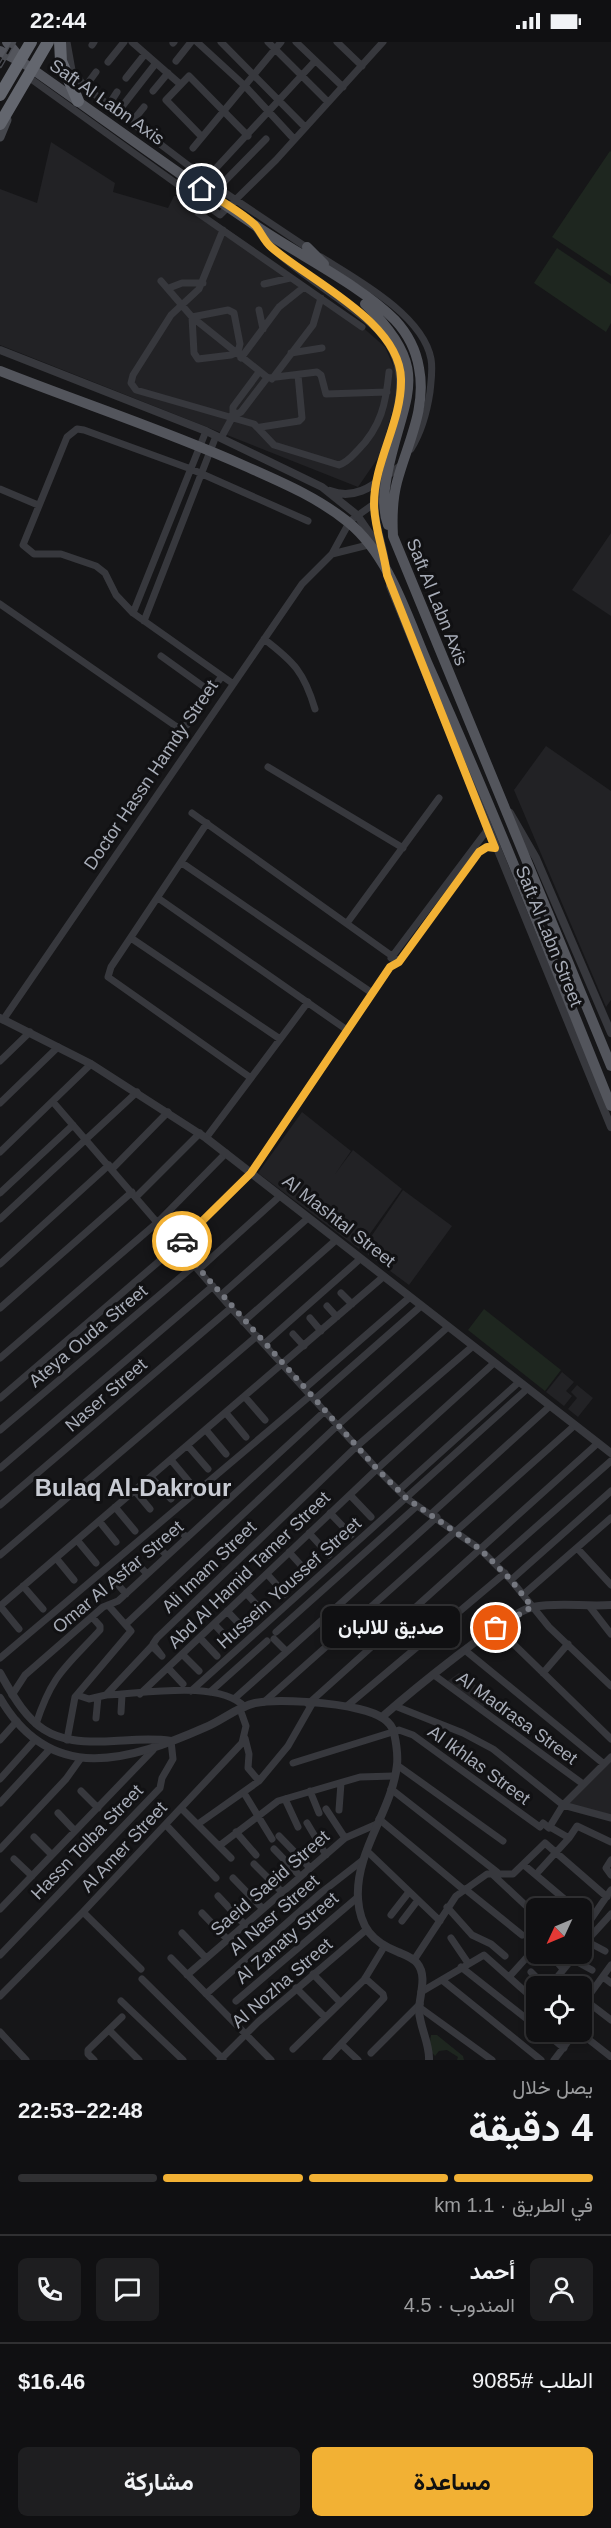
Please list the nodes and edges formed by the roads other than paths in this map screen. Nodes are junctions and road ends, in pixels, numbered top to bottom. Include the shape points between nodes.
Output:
1 (7, 42) edge
2 (31, 42) edge
3 (48, 42) edge
4 (52, 42) edge
5 (60, 42) edge
6 (67, 42) edge
7 (124, 42) edge
8 (132, 42) edge
9 (191, 42) edge
10 (197, 42) edge
11 (219, 42) edge
12 (268, 42) edge
13 (281, 42) edge
14 (296, 42) edge
15 (337, 42) edge
16 (380, 43) edge
17 (275, 49) junction
18 (0, 51) edge
19 (209, 52) junction
20 (145, 54) junction
21 (176, 61) dead end
22 (315, 61) junction
23 (108, 62) dead end
24 (156, 63) junction
25 (25, 64) junction
26 (362, 66) junction
27 (96, 72) dead end
28 (168, 73) junction
29 (254, 74) junction
30 (302, 76) junction
31 (126, 78) dead end
32 (31, 79) junction
33 (180, 84) junction
34 (244, 86) junction
35 (85, 87) junction
36 (343, 87) junction
37 (153, 91) dead end
38 (117, 92) dead end
39 (0, 95) edge
40 (280, 100) junction
41 (78, 101) junction
42 (328, 102) junction
43 (108, 106) junction
44 (144, 107) dead end
45 (224, 111) junction
46 (269, 112) junction
47 (117, 113) junction
48 (131, 123) junction
49 (0, 124) edge
50 (305, 127) junction
51 (248, 136) junction
52 (0, 137) edge
53 (202, 137) junction
54 (266, 139) dead end
55 (294, 139) junction
56 (192, 148) dead end
57 (206, 179) junction
58 (218, 188) junction
59 (236, 200) junction
60 (198, 213) dead end
61 (256, 226) junction
62 (223, 230) junction
63 (307, 248) junction
64 (290, 278) junction
65 (161, 281) dead end
66 (202, 283) junction
67 (264, 284) dead end
68 (304, 287) junction
69 (169, 288) junction
70 (321, 298) junction
71 (182, 305) junction
72 (259, 310) dead end
73 (192, 317) junction
74 (362, 327) dead end
75 (263, 329) junction
76 (322, 348) dead end
77 (0, 350) edge
78 (291, 353) junction
79 (400, 354) junction
80 (239, 356) junction
81 (0, 371) edge
82 (259, 372) junction
83 (389, 372) dead end
84 (298, 375) junction
85 (270, 378) junction
86 (387, 392) junction
87 (233, 416) junction
88 (261, 428) junction
89 (206, 431) junction
90 (219, 437) junction
91 (402, 465) junction
92 (191, 469) junction
93 (201, 473) junction
94 (378, 481) junction
95 (321, 487) junction
96 (0, 489) edge
97 (374, 504) junction
98 (38, 505) junction
99 (357, 516) junction
100 (308, 521) dead end
101 (393, 536) junction
102 (377, 543) junction
103 (332, 554) junction
104 (384, 554) junction
105 (0, 604) edge
106 (133, 613) junction
107 (144, 621) junction
108 (264, 639) junction
109 (161, 656) dead end
110 (222, 676) junction
111 (232, 683) junction
112 (211, 692) junction
113 (315, 709) dead end
114 (268, 767) dead end
115 (440, 798) dead end
116 (502, 803) junction
117 (192, 813) dead end
118 (207, 824) junction
119 (488, 829) junction
120 (403, 848) junction
121 (495, 848) junction
122 (182, 863) junction
123 (158, 898) junction
124 (347, 923) junction
125 (131, 938) junction
126 (391, 955) junction
127 (399, 962) junction
128 (390, 967) junction
129 (372, 993) junction
130 (308, 1002) junction
131 (2, 1019) edge
132 (347, 1030) junction
133 (30, 1032) junction
134 (611, 1033) edge
135 (280, 1039) junction
136 (58, 1047) junction
137 (0, 1062) edge
138 (91, 1064) junction
139 (611, 1066) edge
140 (251, 1078) junction
141 (137, 1092) junction
142 (52, 1102) junction
143 (0, 1103) edge
144 (611, 1106) edge
145 (168, 1112) junction
146 (73, 1125) junction
147 (611, 1128) edge
148 (203, 1135) junction
149 (87, 1140) junction
150 (0, 1152) edge
151 (226, 1153) junction
152 (110, 1167) junction
153 (253, 1171) junction
154 (0, 1193) edge
155 (134, 1194) junction
156 (280, 1196) junction
157 (308, 1218) junction
158 (0, 1219) edge
159 (158, 1222) junction
160 (336, 1240) junction
161 (178, 1245) junction
162 (360, 1259) junction
163 (0, 1264) edge
164 (197, 1267) junction
165 (383, 1276) junction
166 (213, 1286) junction
167 (341, 1293) dead end
168 (220, 1295) junction
169 (410, 1297) junction
170 (352, 1304) junction
171 (327, 1306) dead end
172 (421, 1306) junction
173 (0, 1308) edge
174 (231, 1308) junction
175 (337, 1317) junction
176 (310, 1318) dead end
177 (243, 1322) junction
178 (448, 1327) junction
179 (321, 1331) junction
180 (293, 1334) dead end
181 (257, 1336) junction
182 (264, 1344) junction
183 (304, 1346) junction
184 (472, 1346) junction
185 (0, 1358) edge
186 (494, 1363) junction
187 (283, 1364) junction
188 (519, 1382) junction
189 (305, 1388) junction
190 (527, 1389) junction
191 (245, 1397) junction
192 (313, 1397) junction
193 (0, 1398) edge
194 (550, 1406) junction
195 (325, 1411) junction
196 (226, 1413) junction
197 (265, 1420) dead end
198 (338, 1425) junction
199 (574, 1426) junction
200 (206, 1430) junction
201 (0, 1431) edge
202 (246, 1437) dead end
203 (598, 1443) junction
204 (188, 1446) junction
205 (357, 1446) junction
206 (611, 1453) edge
207 (226, 1454) dead end
208 (171, 1460) junction
209 (611, 1461) edge
210 (0, 1468) edge
211 (208, 1469) dead end
212 (377, 1469) junction
213 (151, 1477) junction
214 (191, 1484) dead end
215 (399, 1490) junction
216 (135, 1491) junction
217 (611, 1491) edge
218 (350, 1495) junction
219 (406, 1498) junction
220 (171, 1499) dead end
221 (0, 1505) edge
222 (417, 1506) junction
223 (115, 1507) junction
224 (150, 1509) dead end
225 (330, 1513) junction
226 (434, 1515) junction
227 (371, 1517) dead end
228 (99, 1521) junction
229 (609, 1523) edge
230 (176, 1526) dead end
231 (456, 1530) junction
232 (135, 1531) dead end
233 (309, 1533) junction
234 (351, 1535) dead end
235 (187, 1538) junction
236 (77, 1540) junction
237 (116, 1542) dead end
238 (155, 1543) dead end
239 (577, 1548) junction
240 (480, 1549) junction
241 (289, 1552) junction
242 (0, 1555) edge
243 (329, 1555) dead end
244 (167, 1557) junction
245 (56, 1558) junction
246 (135, 1561) dead end
247 (96, 1563) dead end
248 (495, 1563) junction
249 (308, 1573) dead end
250 (505, 1573) junction
251 (147, 1574) junction
252 (267, 1574) junction
253 (74, 1580) dead end
254 (114, 1580) dead end
255 (511, 1580) junction
256 (611, 1585) edge
257 (23, 1586) junction
258 (246, 1593) junction
259 (126, 1594) junction
260 (285, 1594) dead end
261 (524, 1594) junction
262 (108, 1605) junction
263 (611, 1605) edge
264 (0, 1606) edge
265 (532, 1607) junction
266 (590, 1607) junction
267 (43, 1609) dead end
268 (227, 1611) junction
269 (264, 1612) dead end
270 (92, 1617) junction
271 (126, 1624) junction
272 (214, 1624) junction
273 (496, 1628) junction
274 (19, 1629) dead end
275 (245, 1630) dead end
276 (611, 1634) edge
277 (272, 1637) junction
278 (200, 1638) junction
279 (231, 1642) dead end
280 (568, 1644) junction
281 (466, 1651) junction
282 (286, 1652) junction
283 (182, 1654) junction
284 (162, 1656) junction
285 (216, 1656) dead end
286 (0, 1658) edge
287 (169, 1666) junction
288 (199, 1671) dead end
289 (0, 1673) edge
290 (543, 1673) junction
291 (434, 1675) junction
292 (183, 1684) dead end
293 (611, 1686) edge
294 (191, 1691) junction
295 (210, 1692) junction
296 (140, 1694) junction
297 (12, 1695) junction
298 (77, 1695) junction
299 (122, 1695) junction
300 (102, 1696) junction
301 (0, 1698) edge
302 (235, 1698) junction
303 (264, 1702) junction
304 (310, 1704) junction
305 (347, 1706) junction
306 (395, 1706) junction
307 (242, 1708) junction
308 (121, 1712) dead end
309 (96, 1718) dead end
310 (382, 1718) junction
311 (16, 1721) junction
312 (36, 1724) junction
313 (394, 1730) junction
314 (245, 1738) junction
315 (611, 1739) edge
316 (0, 1740) edge
317 (35, 1740) junction
318 (67, 1740) junction
319 (171, 1741) junction
320 (50, 1749) junction
321 (153, 1750) junction
322 (611, 1757) edge
323 (81, 1758) junction
324 (293, 1763) dead end
325 (604, 1764) junction
326 (397, 1765) junction
327 (393, 1776) junction
328 (0, 1779) edge
329 (258, 1781) junction
330 (341, 1783) junction
331 (583, 1784) junction
332 (391, 1789) junction
333 (81, 1791) dead end
334 (310, 1791) junction
335 (244, 1793) junction
336 (285, 1799) junction
337 (0, 1803) edge
338 (563, 1805) junction
339 (98, 1808) junction
340 (181, 1808) junction
341 (339, 1810) dead end
342 (58, 1813) dead end
343 (257, 1815) junction
344 (611, 1818) edge
345 (307, 1822) dead end
346 (378, 1822) junction
347 (198, 1824) junction
348 (166, 1825) junction
349 (546, 1825) junction
350 (298, 1827) dead end
351 (75, 1831) junction
352 (236, 1832) junction
353 (34, 1837) dead end
354 (345, 1838) junction
355 (569, 1838) junction
356 (503, 1841) dead end
357 (611, 1842) edge
358 (219, 1846) junction
359 (0, 1849) edge
360 (274, 1849) dead end
361 (367, 1851) junction
362 (557, 1852) junction
363 (52, 1855) junction
364 (256, 1855) dead end
365 (326, 1855) junction
366 (231, 1858) dead end
367 (14, 1859) dead end
368 (363, 1860) junction
369 (611, 1860) edge
370 (254, 1864) dead end
371 (524, 1865) junction
372 (310, 1868) junction
373 (539, 1871) dead end
374 (494, 1873) junction
375 (611, 1875) edge
376 (32, 1876) junction
377 (300, 1876) junction
378 (216, 1878) dead end
379 (233, 1878) dead end
380 (464, 1889) junction
381 (282, 1892) junction
382 (409, 1892) junction
383 (609, 1894) edge
384 (218, 1896) dead end
385 (358, 1897) junction
386 (562, 1898) edge
387 (418, 1900) junction
388 (526, 1905) edge
389 (447, 1907) junction
390 (0, 1909) edge
391 (263, 1909) junction
392 (83, 1912) junction
393 (202, 1913) dead end
394 (592, 1914) edge
395 (391, 1915) dead end
396 (610, 1918) edge
397 (402, 1921) dead end
398 (440, 1921) junction
399 (245, 1925) junction
400 (366, 1930) junction
401 (182, 1933) dead end
402 (522, 1935) dead end
403 (592, 1936) edge
404 (451, 1938) dead end
405 (228, 1940) junction
406 (384, 1947) junction
407 (592, 1947) edge
408 (605, 1951) dead end
409 (0, 1954) edge
410 (505, 1956) dead end
411 (171, 1958) dead end
412 (206, 1958) junction
413 (526, 1958) edge
414 (414, 1960) junction
415 (559, 1964) edge
416 (567, 1964) edge
417 (584, 1964) edge
418 (465, 1965) junction
419 (611, 1965) edge
420 (141, 1969) dead end
421 (563, 1969) junction
422 (592, 1970) dead end
423 (531, 1972) dead end
424 (313, 1974) junction
425 (187, 1975) junction
426 (510, 1976) junction
427 (535, 1976) edge
428 (558, 1976) edge
429 (603, 1977) junction
430 (365, 1978) junction
431 (142, 1979) dead end
432 (442, 1980) junction
433 (611, 1983) edge
434 (296, 1988) junction
435 (526, 1991) edge
436 (592, 1991) edge
437 (421, 1992) junction
438 (206, 1994) junction
439 (0, 1996) edge
440 (121, 2001) dead end
441 (236, 2001) dead end
442 (340, 2002) junction
443 (419, 2006) junction
444 (592, 2007) edge
445 (122, 2017) dead end
446 (325, 2018) junction
447 (526, 2018) edge
448 (611, 2020) edge
449 (109, 2030) junction
450 (0, 2032) edge
451 (245, 2034) junction
452 (557, 2042) edge
453 (569, 2042) edge
454 (591, 2042) edge
455 (341, 2044) junction
456 (564, 2048) junction
457 (293, 2049) dead end
458 (371, 2053) dead end
459 (608, 2055) edge
460 (431, 2058) edge
461 (222, 2059) edge
462 (26, 2060) edge
463 (94, 2060) edge
464 (139, 2060) edge
465 (183, 2060) edge
466 (271, 2060) edge
467 (326, 2060) edge
468 (358, 2060) edge
469 (492, 2060) edge
470 (540, 2060) edge
471 (554, 2060) edge
472 (601, 2060) edge

1 - 25 main road
2 - 39 highway
3 - 49 highway
4 - 32 main road
5 - 41 highway via 61,61
6 - 35 street via 72,69
7 - 23 street
8 - 20 street
9 - 21 street
10 - 19 street
11 - 19 street
11 - 29 street
12 - 17 street
13 - 17 street
14 - 22 street
15 - 26 street
16 - 26 street
17 - 29 street
17 - 30 street
18 - 25 main road, Saft Al Labn Axis
19 - 34 street
20 - 24 street
20 - 31 street
22 - 30 street
22 - 36 street
24 - 28 street
24 - 47 street
25 - 41 main road, Saft Al Labn Axis
26 - 36 street
27 - 35 street
28 - 33 street
28 - 37 street
29 - 34 street
29 - 40 street
30 - 40 street
30 - 42 street
32 - 52 main road
32 - 59 street via 220,215
33 - 45 street via 191,76
33 - 53 street via 166,100
34 - 45 street
34 - 46 street
35 - 43 street, Doctor Hassn Hamdy Street
36 - 42 street
38 - 43 street
40 - 46 street
40 - 50 street
41 - 61 main road, Saft Al Labn Axis
42 - 50 street
43 - 47 street, Doctor Hassn Hamdy Street
44 - 48 street
45 - 51 street
45 - 53 street
46 - 51 street
46 - 55 street
47 - 48 street, Doctor Hassn Hamdy Street
48 - 57 street, Doctor Hassn Hamdy Street
50 - 55 street
51 - 57 street
53 - 56 street
54 - 58 street
55 - 59 street
57 - 58 street, Doctor Hassn Hamdy Street
58 - 59 street, Doctor Hassn Hamdy Street
59 - 63 street, Doctor Hassn Hamdy Street
60 - 62 street
61 - 79 street via 271,247 376,327
61 - 101 main road, Saft Al Labn Axis via 387,313 413,346 422,386 421,403 397,483 392,509
62 - 64 street
62 - 66 street
63 - 79 main road via 386,324
63 - 91 street, Doctor Hassn Hamdy Street via 385,299 410,322 430,354 432,372 424,421
64 - 67 street
64 - 68 street
65 - 69 street
66 - 69 street
66 - 71 street
68 - 70 street
68 - 75 street via 279,307
69 - 71 street
70 - 74 street
70 - 78 street via 315,322
71 - 73 street
71 - 87 street via 171,315 133,375 133,387 139,392
72 - 75 street
73 - 80 street
73 - 80 street via 194,353 198,359
73 - 80 street via 232,310
75 - 80 street
76 - 78 street
77 - 89 street
78 - 85 street
79 - 94 street via 400,393
79 - 101 main road via 409,386 408,400 389,464 384,498
80 - 82 street
81 - 144 main road, Saft Al Labn Axis via 188,441 279,481 328,507 366,540 384,567 459,732
82 - 85 street
82 - 87 street via 235,404
83 - 86 street
84 - 85 street
84 - 86 street via 320,373 326,394
84 - 88 street via 302,418
85 - 87 street
86 - 88 street via 383,414 373,433 349,460 339,465 274,445
87 - 88 street
87 - 90 street
89 - 90 street
89 - 92 street
90 - 93 street
90 - 95 street
91 - 94 street
91 - 97 street, Doctor Hassn Hamdy Street
92 - 93 street
92 - 98 street via 77,429 67,437
92 - 106 street
93 - 100 street
93 - 107 street
94 - 95 street via 350,496
94 - 97 street
95 - 99 street, Saft Al Labn Street
96 - 98 street
97 - 99 street, Doctor Hassn Hamdy Street
97 - 104 street, Saft Al Labn Street
98 - 106 street via 23,540 27,551 61,554 96,566
99 - 102 street, Saft Al Labn Street
99 - 103 street, Doctor Hassn Hamdy Street via 344,529
101 - 116 main road, Saft Al Labn Axis
102 - 103 street
102 - 104 street, Saft Al Labn Street
103 - 108 street, Doctor Hassn Hamdy Street via 302,584
104 - 119 street, Saft Al Labn Street via 391,589
105 - 112 street via 177,727 187,725
106 - 107 street
107 - 110 street
108 - 111 street, Doctor Hassn Hamdy Street
108 - 113 street via 299,669
109 - 112 street
110 - 111 street
110 - 112 street
111 - 131 street, Doctor Hassn Hamdy Street
114 - 120 street
115 - 120 street
116 - 134 street via 523,832
116 - 139 main road, Saft Al Labn Axis
117 - 118 street
118 - 122 street
118 - 124 street
119 - 121 street, Saft Al Labn Street
119 - 126 street
120 - 124 street
121 - 127 street via 479,852
121 - 147 street, Saft Al Labn Street
122 - 123 street
122 - 129 street
123 - 125 street
123 - 130 street
124 - 126 street
125 - 135 street
125 - 140 street via 108,973 109,981
126 - 127 street
126 - 128 street
127 - 128 street
128 - 129 street
129 - 132 street
130 - 132 street
130 - 135 street
131 - 133 street, Al Mashtal Street
132 - 153 street
133 - 136 street, Al Mashtal Street
133 - 137 street
135 - 140 street
136 - 138 street, Al Mashtal Street
136 - 143 street
138 - 141 street, Al Mashtal Street
138 - 142 street
140 - 148 street
141 - 145 street, Al Mashtal Street
141 - 149 street
142 - 146 street
142 - 150 street
145 - 148 street, Al Mashtal Street
145 - 152 street
146 - 149 street
146 - 154 street
148 - 151 street, Al Mashtal Street
148 - 155 street
149 - 152 street
149 - 158 street
151 - 153 street, Al Mashtal Street
151 - 159 street
152 - 155 street
152 - 163 street
153 - 156 street, Al Mashtal Street
153 - 161 street
155 - 159 street
155 - 173 street
156 - 157 street, Al Mashtal Street
156 - 164 street, Ateya Ouda Street
157 - 160 street, Al Mashtal Street
157 - 168 street
159 - 161 street
159 - 185 street
160 - 162 street, Al Mashtal Street
160 - 177 street
161 - 164 street
161 - 193 street
162 - 165 street, Al Mashtal Street
162 - 182 street
164 - 166 street
164 - 201 street, Ateya Ouda Street
165 - 169 street, Al Mashtal Street
165 - 170 street
166 - 168 street
166 - 210 street
167 - 170 street
168 - 174 street
169 - 172 street, Al Mashtal Street
169 - 189 street
170 - 175 street
171 - 175 street
172 - 178 street, Al Mashtal Street
172 - 192 street
174 - 177 street
174 - 221 street, Naser Street
175 - 179 street
176 - 179 street
177 - 181 street
178 - 184 street, Al Mashtal Street
178 - 198 street
179 - 183 street
180 - 183 street
181 - 182 street
181 - 242 street
182 - 187 street
183 - 187 street
184 - 186 street, Al Mashtal Street
184 - 205 street
186 - 188 street, Al Mashtal Street
186 - 212 street, Abd Al Hamid Tamer Street
187 - 189 street
187 - 191 street
188 - 190 street, Al Mashtal Street
188 - 215 street
189 - 192 street
190 - 194 street, Al Mashtal Street
190 - 219 street, Hussein Youssef Street
191 - 196 street
191 - 197 street
192 - 195 street
192 - 286 street
194 - 199 street, Al Mashtal Street
194 - 226 street
195 - 198 street
195 - 235 street, Omar Al Asfar Street
196 - 200 street
196 - 202 street
198 - 205 street
198 - 271 street
199 - 203 street, Al Mashtal Street
199 - 231 street
200 - 204 street
200 - 207 street
203 - 206 street, Al Mashtal Street
203 - 240 street
204 - 208 street
204 - 211 street
205 - 212 street
205 - 284 street, Ali Imam Street via 156,1639 153,1644
208 - 213 street
208 - 214 street
209 - 248 street
212 - 215 street
212 - 218 street, Abd Al Hamid Tamer Street
213 - 216 street
213 - 220 street
215 - 219 street
216 - 223 street
216 - 224 street
217 - 255 street
218 - 225 street, Abd Al Hamid Tamer Street
218 - 227 street
219 - 222 street
219 - 294 street, Hussein Youssef Street
222 - 226 street
222 - 277 street
223 - 228 street
223 - 232 street
225 - 233 street, Abd Al Hamid Tamer Street
225 - 234 street
226 - 231 street
226 - 282 street
228 - 236 street
228 - 237 street
229 - 239 street
230 - 235 street
231 - 240 street
231 - 303 street
233 - 241 street, Abd Al Hamid Tamer Street
233 - 243 street
235 - 244 street, Omar Al Asfar Street
236 - 245 street
236 - 247 street
238 - 244 street
239 - 256 street
239 - 261 street
240 - 248 street
240 - 304 street
241 - 249 street
241 - 252 street, Abd Al Hamid Tamer Street
244 - 251 street, Omar Al Asfar Street
245 - 253 street
245 - 257 street
246 - 251 street
248 - 250 street
250 - 255 street
250 - 305 street
251 - 259 street, Omar Al Asfar Street
252 - 258 street, Abd Al Hamid Tamer Street
252 - 260 street
254 - 259 street
255 - 261 street
257 - 264 street
257 - 267 street
258 - 268 street, Abd Al Hamid Tamer Street
258 - 269 street
259 - 262 street, Omar Al Asfar Street
261 - 265 street
262 - 270 street, Omar Al Asfar Street
262 - 271 street
263 - 266 street
264 - 274 street
265 - 266 street
265 - 273 street
265 - 280 street
266 - 276 street
268 - 272 street, Abd Al Hamid Tamer Street
268 - 275 street
270 - 297 street, Omar Al Asfar Street via 25,1675
270 - 312 street via 100,1630 56,1676
271 - 298 street via 131,1631
272 - 278 street, Abd Al Hamid Tamer Street
272 - 279 street
273 - 281 street
273 - 290 street
277 - 282 street
277 - 295 street
278 - 283 street, Abd Al Hamid Tamer Street
278 - 285 street
280 - 290 street
280 - 293 street
281 - 291 street
281 - 325 street
282 - 302 street
283 - 287 street, Abd Al Hamid Tamer Street
283 - 288 street
284 - 287 street
284 - 300 street via 152,1646
287 - 292 street
287 - 296 street, Abd Al Hamid Tamer Street
289 - 297 street
290 - 315 street
291 - 306 street
291 - 331 street, Al Madrasa Street
294 - 295 street
294 - 296 street
295 - 302 street
296 - 299 street
297 - 312 street
298 - 300 street via 89,1699
298 - 318 street
299 - 300 street
299 - 308 street
300 - 309 street
301 - 311 street
302 - 307 street
303 - 304 street
303 - 307 street
304 - 305 street
304 - 329 street via 288,1746
305 - 310 street
306 - 310 street
306 - 338 street via 493,1749
307 - 314 street
307 - 319 street
310 - 313 street
311 - 316 street
311 - 317 street
312 - 318 street
313 - 324 street
313 - 326 street
313 - 349 street, Al Ikhlas Street via 413,1736 540,1827
314 - 329 street via 250,1773
314 - 340 street, Al Amer Street
317 - 320 street
317 - 328 street
318 - 319 street
319 - 321 street
319 - 409 street, Hassn Tolba Street via 173,1759 162,1778 162,1787
320 - 323 street
320 - 337 street
321 - 323 street
321 - 339 street
322 - 325 street
323 - 359 street via 62,1784
325 - 331 street
326 - 327 street
326 - 356 street
327 - 330 street via 369,1776
327 - 332 street
329 - 335 street
330 - 334 street
330 - 341 street
331 - 338 street
332 - 346 street
332 - 374 street
333 - 339 street
334 - 336 street
334 - 354 street
335 - 343 street
335 - 347 street
336 - 343 street
336 - 350 street
338 - 344 street
338 - 349 street
339 - 351 street
340 - 347 street
340 - 348 street, Al Amer Street
342 - 351 street
343 - 352 street
343 - 372 street via 275,1838
345 - 365 street
346 - 354 street, Saeid Saeid Street
346 - 361 street
346 - 380 street
347 - 358 street
348 - 378 street
348 - 392 street, Al Amer Street
349 - 355 street
351 - 363 street
352 - 358 street
352 - 364 street
353 - 363 street
354 - 365 street, Saeid Saeid Street
355 - 357 street via 577,1826
355 - 362 street
358 - 366 street
360 - 377 street
361 - 368 street
361 - 382 street
362 - 371 street via 545,1843
362 - 373 street
362 - 383 street
363 - 376 street
365 - 372 street, Saeid Saeid Street
367 - 376 street
368 - 385 street
368 - 438 street, Al Nasr Street
369 - 375 street via 606,1870
370 - 381 street
371 - 374 street via 513,1874
371 - 386 street
372 - 377 street, Saeid Saeid Street
374 - 380 street
374 - 388 street
376 - 390 street
377 - 381 street, Saeid Saeid Street
379 - 391 street
380 - 389 street
380 - 402 street
381 - 391 street, Saeid Saeid Street
382 - 387 street
382 - 395 street
383 - 394 street
384 - 399 street
385 - 400 street
385 - 441 street, Al Zanaty Street
387 - 397 street
387 - 398 street
389 - 398 street
389 - 410 street via 472,1935
391 - 399 street, Saeid Saeid Street
392 - 420 street
392 - 439 street, Al Amer Street
393 - 405 street
396 - 403 street
398 - 414 street
399 - 405 street, Saeid Saeid Street
400 - 406 street
400 - 424 street, Al Nozha Street
401 - 412 street
404 - 418 street
405 - 412 street, Saeid Saeid Street
406 - 414 street
406 - 430 street
407 - 408 street
411 - 425 street
412 - 425 street, Saeid Saeid Street
413 - 426 street
414 - 437 street via 422,1975
415 - 421 street
416 - 421 street
417 - 422 street
418 - 426 street via 484,1955
418 - 432 street
418 - 447 street
419 - 429 street
421 - 428 street
423 - 427 street
424 - 434 street, Al Nozha Street
424 - 442 street
425 - 438 street
426 - 435 street
429 - 433 street
429 - 436 street
430 - 442 street
430 - 455 street via 384,1998
431 - 461 street
432 - 437 street
432 - 470 street
434 - 446 street
434 - 451 street, Al Nozha Street
437 - 443 street
438 - 451 street
440 - 465 street
442 - 446 street
443 - 458 street
443 - 460 street
443 - 469 street
444 - 448 street
445 - 449 street
446 - 457 street
449 - 463 street via 88,2050
449 - 464 street
450 - 462 street
451 - 461 street, Al Nozha Street
451 - 466 street
452 - 456 street
453 - 456 street
454 - 459 street
455 - 467 street
455 - 468 street
456 - 471 street
459 - 472 street

